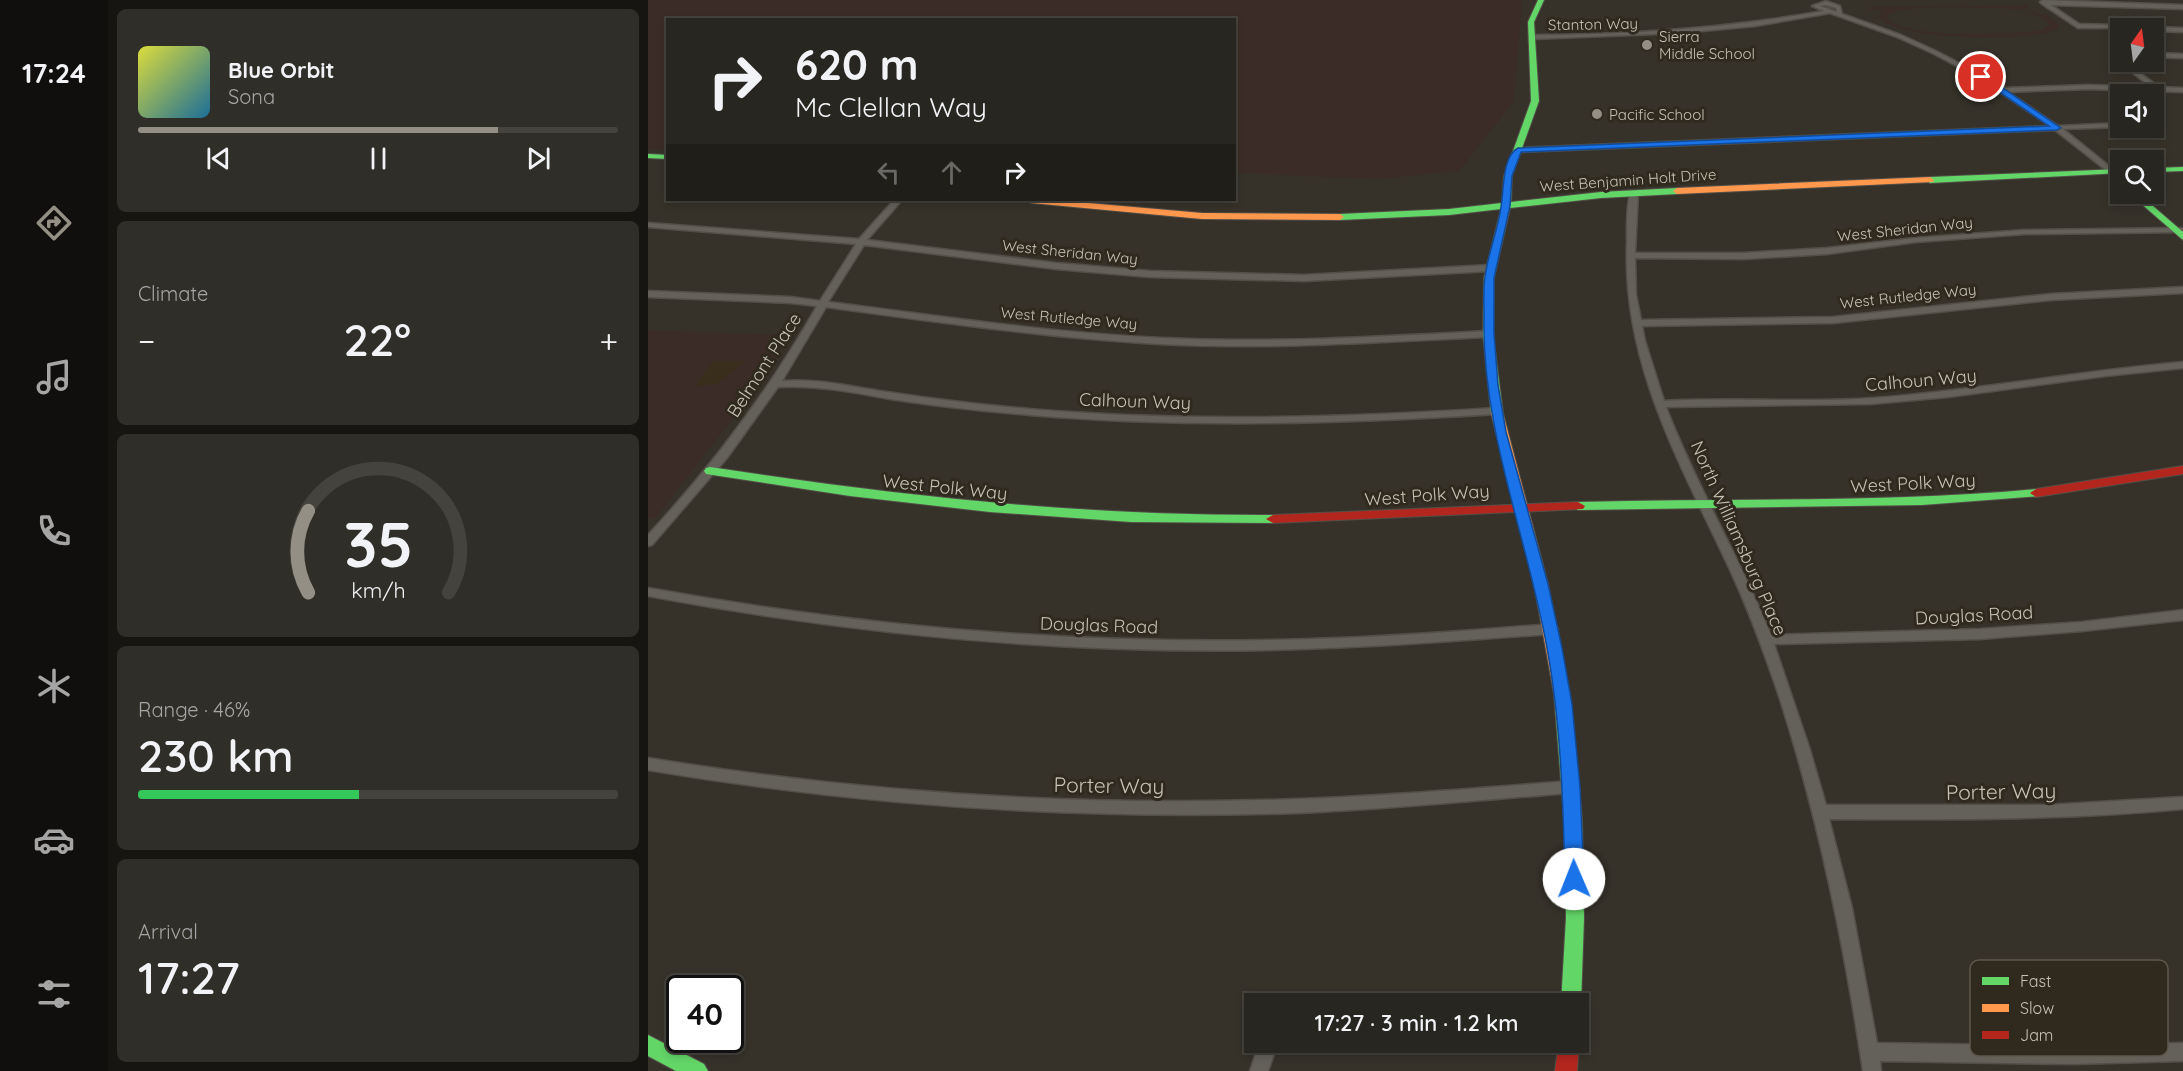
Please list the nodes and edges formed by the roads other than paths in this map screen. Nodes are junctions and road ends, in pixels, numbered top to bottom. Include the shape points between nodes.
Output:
1 (1541, 0) edge
2 (2042, 1) edge
3 (2183, 7) edge
4 (2110, 27) edge
5 (2164, 29) edge
6 (2183, 30) edge
7 (1532, 37) junction
8 (2164, 55) edge
9 (2183, 56) edge
10 (2137, 72) edge
11 (2151, 84) edge
12 (2110, 88) edge
13 (2164, 89) edge
14 (2002, 90) junction
15 (2183, 90) edge
16 (2110, 126) edge
17 (2057, 128) junction
18 (1518, 150) junction
19 (648, 156) edge
20 (666, 157) edge
21 (2110, 169) edge
22 (2183, 169) edge
23 (2164, 170) edge
24 (2110, 175) edge
25 (1634, 194) junction
26 (897, 201) edge
27 (1040, 201) edge
28 (2146, 204) edge
29 (1506, 206) junction
30 (648, 225) edge
31 (2180, 232) edge
32 (861, 242) junction
33 (1630, 255) junction
34 (1491, 268) junction
35 (2183, 290) edge
36 (648, 294) edge
37 (822, 303) junction
38 (1637, 323) junction
39 (1488, 333) junction
40 (2183, 365) edge
41 (775, 384) junction
42 (1660, 404) junction
43 (1496, 411) junction
44 (2183, 470) edge
45 (710, 471) junction
46 (1704, 503) junction
47 (1520, 508) junction
48 (648, 542) edge
49 (648, 592) edge
50 (2183, 615) edge
51 (1551, 629) junction
52 (1766, 640) junction
53 (648, 764) edge
54 (1571, 787) junction
55 (2183, 802) edge
56 (1820, 812) junction
57 (1572, 993) edge
58 (648, 1045) edge
59 (1869, 1052) junction
60 (2168, 1052) edge
61 (2183, 1052) edge
62 (1568, 1053) edge
63 (1970, 1053) edge
64 (697, 1071) edge
65 (1566, 1071) edge
66 (1872, 1071) edge

1 - 7 street via 1532,16
2 - 3 street
2 - 4 street via 2080,27
5 - 6 street
7 - 14 street, Stanton Way via 1684,32 1836,12 1935,52
7 - 18 street via 1535,101
8 - 9 street
10 - 11 street
12 - 14 street
13 - 15 street
14 - 17 street
16 - 17 street
17 - 18 street
17 - 21 street
18 - 29 street via 1508,176
19 - 20 street
22 - 23 street
24 - 25 street, West Benjamin Holt Drive
25 - 29 street, West Benjamin Holt Drive
25 - 33 street, North Williamsburg Place
26 - 32 street, Belmont Place
27 - 29 street, West Benjamin Holt Drive via 1241,218 1376,216
28 - 31 street
29 - 34 street
30 - 32 street, West Sheridan Way
31 - 33 street, West Sheridan Way via 2025,232 1764,255
32 - 34 street, West Sheridan Way via 1056,266 1200,276 1361,276
32 - 37 street, Belmont Place
33 - 38 street, North Williamsburg Place
34 - 39 street
35 - 38 street, West Rutledge Way via 2057,296 1831,320
36 - 37 street, West Rutledge Way
37 - 39 street, West Rutledge Way via 1038,332 1162,341 1306,343
37 - 41 street, Belmont Place
38 - 42 street, North Williamsburg Place
39 - 43 street
40 - 42 street, Calhoun Way via 1881,400
41 - 43 street, Calhoun Way via 807,381 973,406 1160,420 1301,421
41 - 45 street, Belmont Place
42 - 46 street, North Williamsburg Place
43 - 47 street
44 - 46 street, West Polk Way via 1965,500 1819,505
45 - 47 street, West Polk Way via 926,504 1085,517 1263,520
45 - 48 street, Belmont Place
46 - 47 street, West Polk Way
46 - 52 street, North Williamsburg Place
47 - 51 street
49 - 51 street, Douglas Road via 838,624 1087,644 1357,643
50 - 52 street, Douglas Road via 2018,632
51 - 54 street via 1564,704
52 - 56 street, North Williamsburg Place
53 - 54 street, Porter Way via 833,790 1096,806 1298,806
54 - 57 street via 1575,918
55 - 56 street, Porter Way via 2063,811
56 - 59 street, North Williamsburg Place via 1850,941
58 - 64 street
59 - 63 street
59 - 66 street, North Williamsburg Place
60 - 61 street
62 - 65 street

